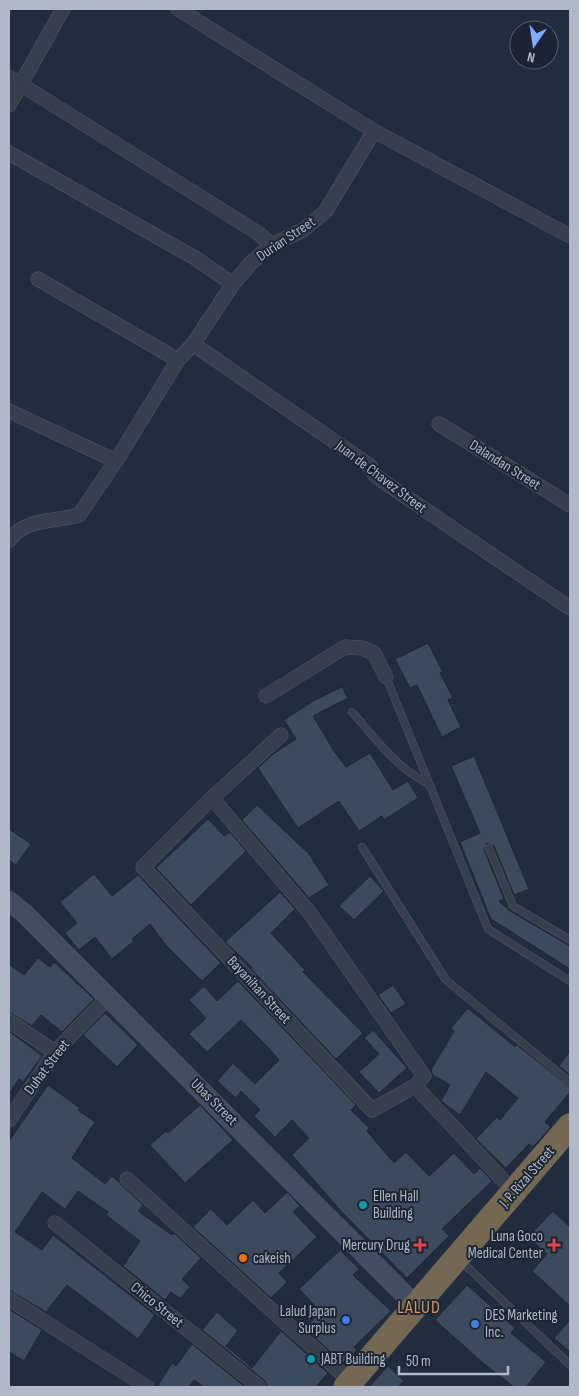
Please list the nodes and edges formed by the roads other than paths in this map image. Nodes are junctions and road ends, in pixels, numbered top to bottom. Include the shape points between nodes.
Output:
1 (63, 9) edge
2 (178, 9) edge
3 (9, 77) edge
4 (21, 86) junction
5 (9, 105) edge
6 (374, 131) junction
7 (9, 153) edge
8 (570, 236) edge
9 (272, 245) junction
10 (38, 279) dead end
11 (233, 284) junction
12 (193, 344) junction
13 (178, 360) junction
14 (9, 411) edge
15 (439, 424) dead end
16 (116, 460) junction
17 (570, 506) edge
18 (9, 540) edge
19 (570, 608) edge
20 (386, 677) joint
21 (266, 696) dead end
22 (352, 712) dead end
23 (281, 735) dead end
24 (430, 785) junction
25 (212, 798) junction
26 (362, 847) dead end
27 (489, 848) dead end
28 (9, 901) edge
29 (570, 940) edge
30 (570, 981) edge
31 (109, 996) junction
32 (9, 1021) edge
33 (55, 1052) junction
34 (570, 1082) edge
35 (414, 1086) junction
36 (9, 1120) edge
37 (570, 1126) edge
38 (128, 1179) dead end
39 (514, 1192) junction
40 (54, 1223) dead end
41 (458, 1258) junction
42 (9, 1299) edge
43 (416, 1306) junction
44 (570, 1365) edge
45 (349, 1385) edge
46 (147, 1387) edge
47 (259, 1387) edge

1 - 4 street
2 - 6 street
3 - 4 street
4 - 5 street
4 - 9 street via 258,232
6 - 8 street
6 - 9 street, Durian Street via 324,212 303,230
7 - 11 street via 195,258
9 - 11 street, Durian Street via 250,263
10 - 13 street
11 - 12 street, Durian Street
12 - 13 street, Durian Street
12 - 19 street, Juan de Chavez Street via 370,466 386,484
13 - 16 street, Durian Street
14 - 16 street
15 - 17 street, Dalandan Street
16 - 18 street, Durian Street via 79,515 30,523 16,531
20 - 21 street via 374,653 345,647
20 - 24 lane
22 - 24 lane via 400,767
23 - 25 street, Bayanihan Street
24 - 30 lane via 488,929
25 - 35 street via 320,928 424,1076
25 - 35 street, Bayanihan Street via 144,867 372,1110
26 - 34 lane via 446,980
27 - 29 lane via 513,906
28 - 31 street, Ubas Street
31 - 33 street, Duhat Street
31 - 43 street, Ubas Street
32 - 33 street
33 - 36 street, Duhat Street
35 - 39 street
37 - 39 highway, J. P. Rizal Street
38 - 45 street
39 - 41 highway, J. P. Rizal Street
40 - 47 street, Chico Street
41 - 43 highway, J. P. Rizal Street
41 - 44 lane
42 - 46 street
43 - 45 highway, J. P. Rizal Street

